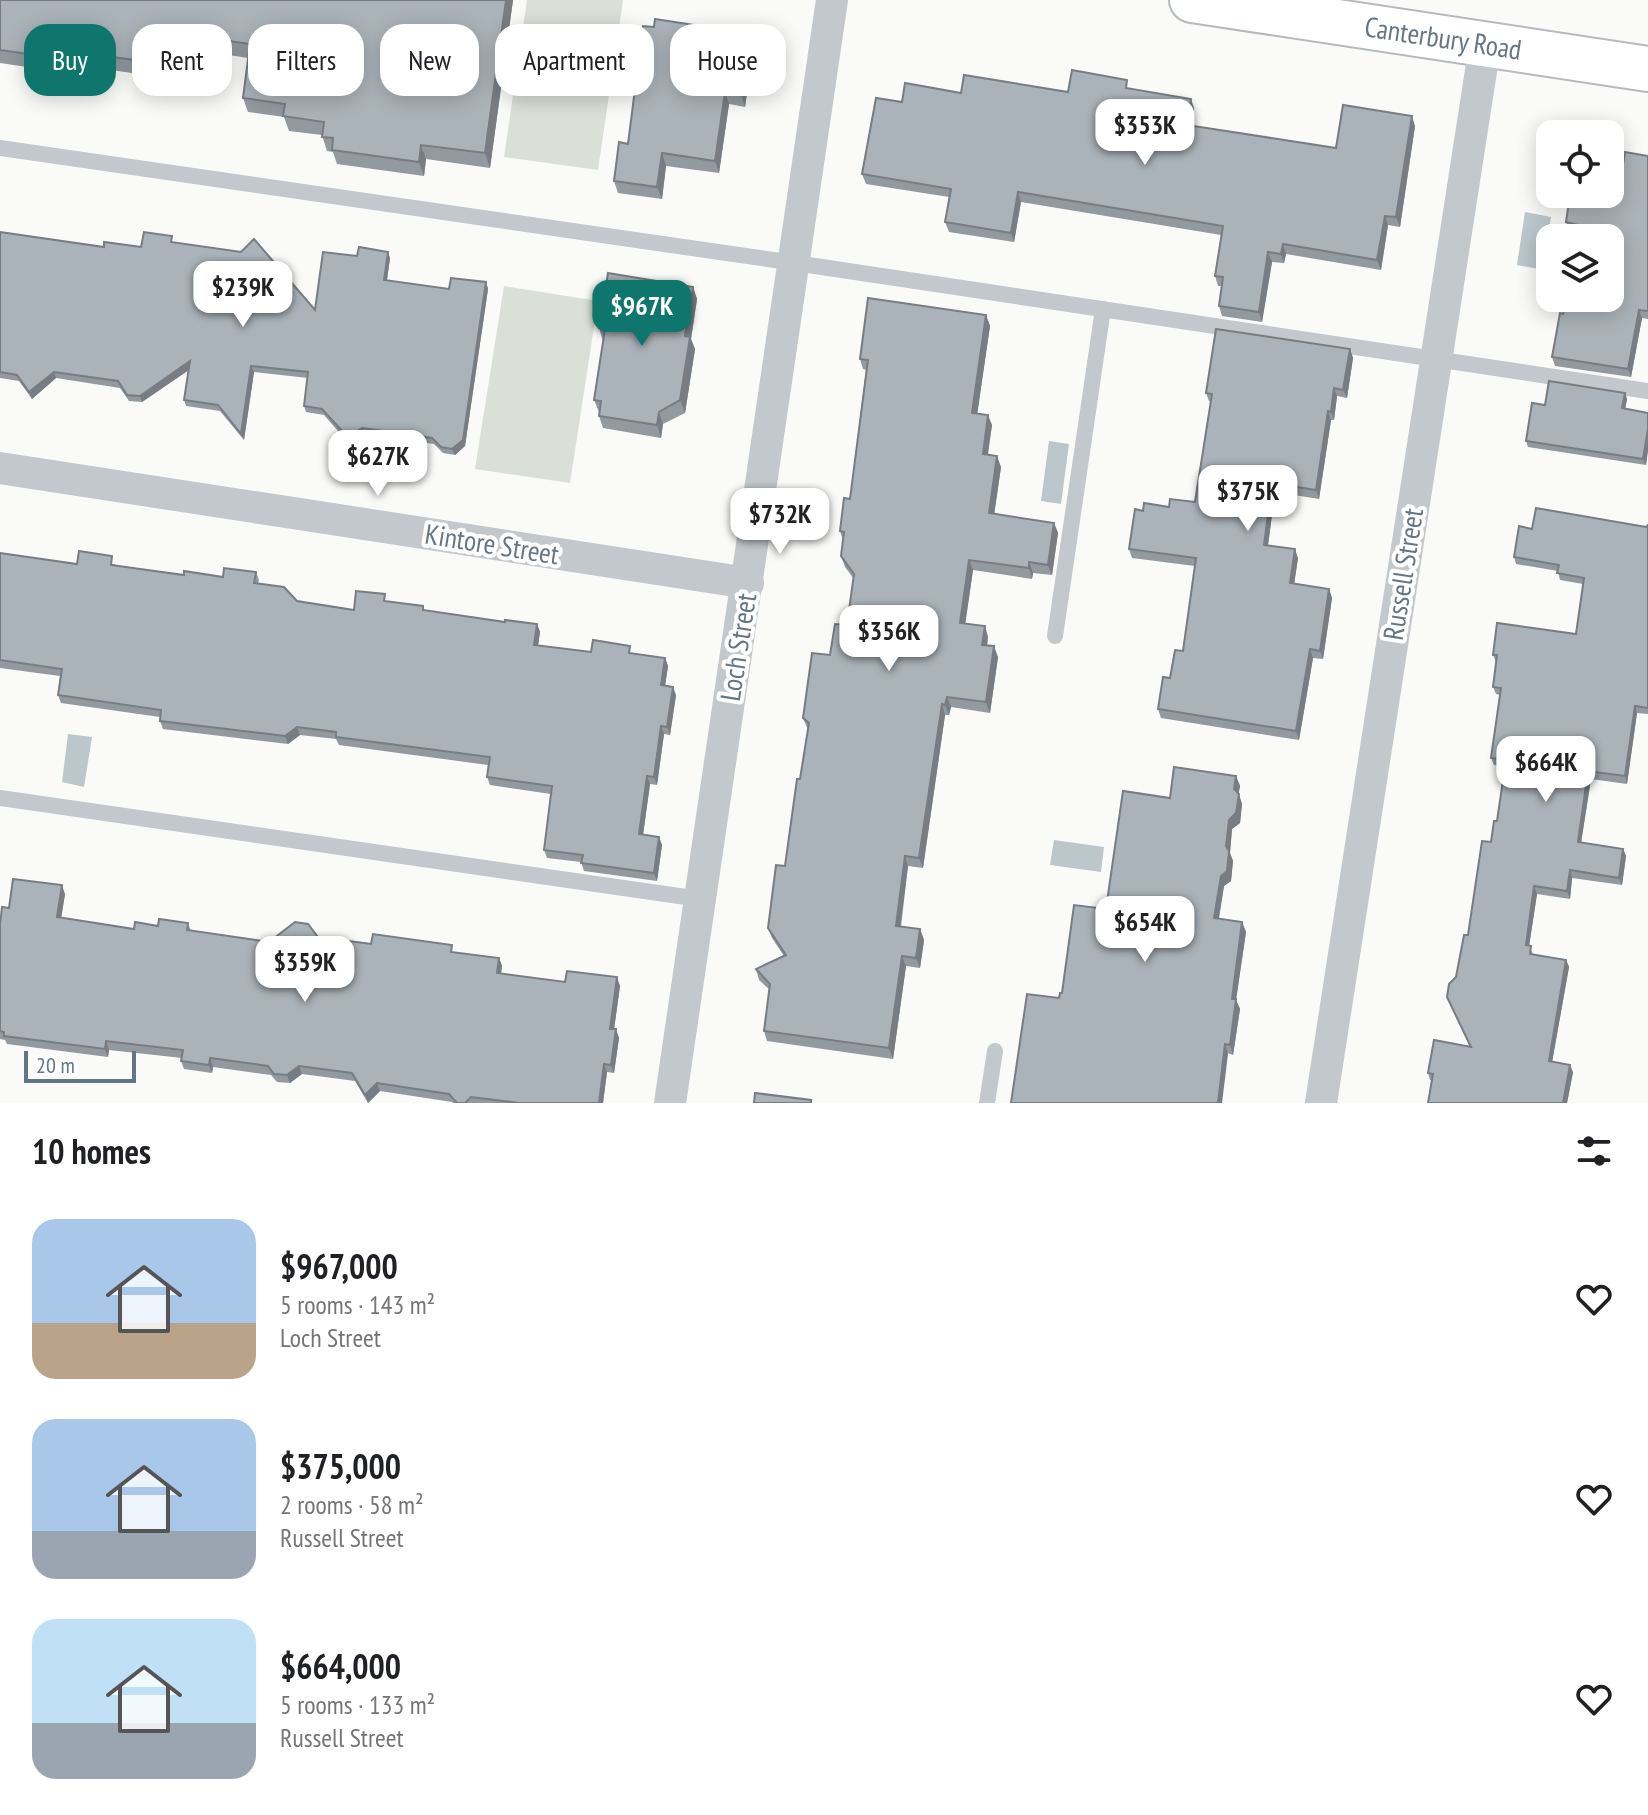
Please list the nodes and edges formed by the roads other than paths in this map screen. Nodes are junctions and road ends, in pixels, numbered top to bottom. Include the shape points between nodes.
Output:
1 (832, 0) edge
2 (1192, 0) edge
3 (1292, 8) edge
4 (1485, 45) junction
5 (1648, 69) edge
6 (0, 148) edge
7 (795, 263) junction
8 (1103, 309) junction
9 (1437, 358) junction
10 (1648, 391) edge
11 (0, 468) edge
12 (748, 583) junction
13 (1055, 636) dead end
14 (0, 798) edge
15 (700, 899) junction
16 (995, 1051) dead end
17 (670, 1103) edge
18 (987, 1103) edge
19 (1321, 1103) edge

1 - 7 street, Loch Street
2 - 3 main road, Canterbury Road
3 - 4 main road, Canterbury Road
4 - 5 main road, Canterbury Road
4 - 9 street, Russell Street
6 - 7 lane
7 - 8 lane
7 - 12 street, Loch Street
8 - 9 lane
8 - 13 lane
9 - 10 lane
9 - 19 street, Russell Street
11 - 12 street, Kintore Street
12 - 15 street, Loch Street
14 - 15 lane
15 - 17 street, Loch Street
16 - 18 lane

